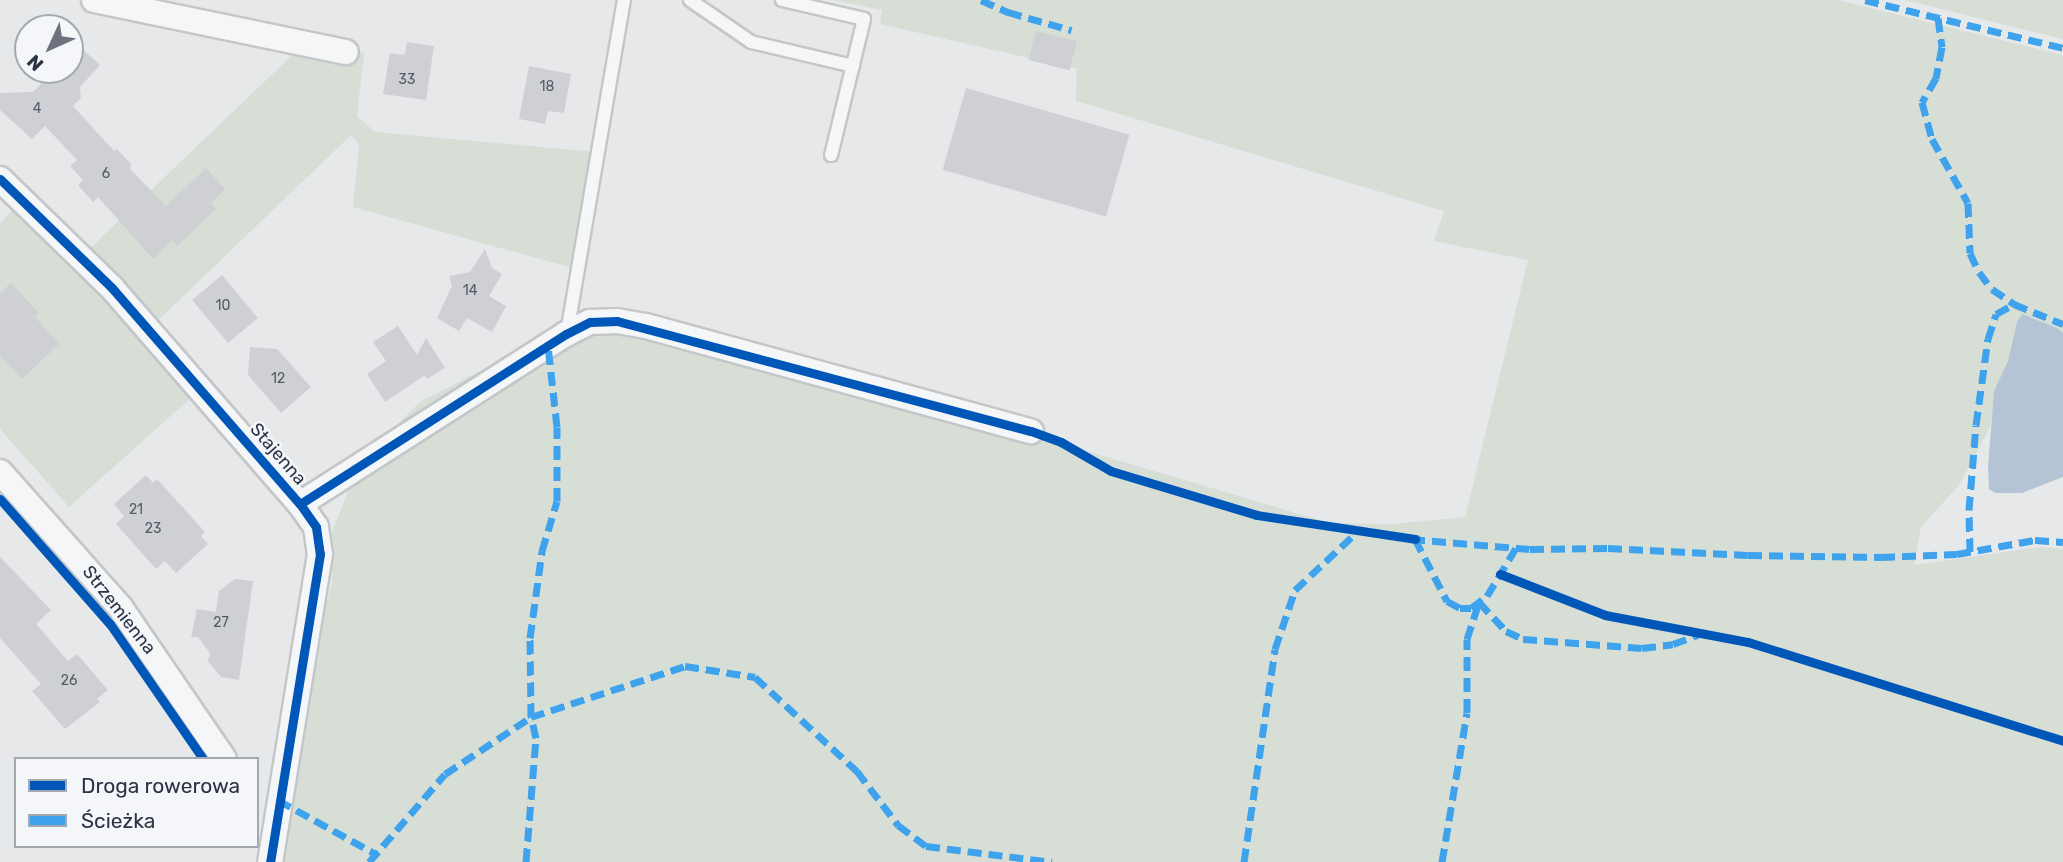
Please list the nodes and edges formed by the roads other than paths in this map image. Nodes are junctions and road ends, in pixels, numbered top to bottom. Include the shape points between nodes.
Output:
1 (94, 0) edge
2 (624, 0) edge
3 (690, 0) edge
4 (782, 0) edge
5 (346, 52) dead end
6 (853, 66) junction
7 (831, 155) dead end
8 (0, 179) edge
9 (566, 334) junction
10 (1031, 431) dead end
11 (0, 472) edge
12 (300, 504) junction
13 (223, 757) edge
14 (259, 811) edge
15 (273, 832) junction
16 (270, 862) edge

1 - 5 street
2 - 9 lane
3 - 6 lane via 751,42
4 - 6 lane via 864,19
6 - 7 lane
8 - 12 street, Stajenna via 111,288
9 - 10 street via 590,322 646,326
9 - 12 street
11 - 13 street, Strzemienna via 120,607
12 - 15 street, Stajenna via 316,527 320,554
14 - 15 street
15 - 16 street

